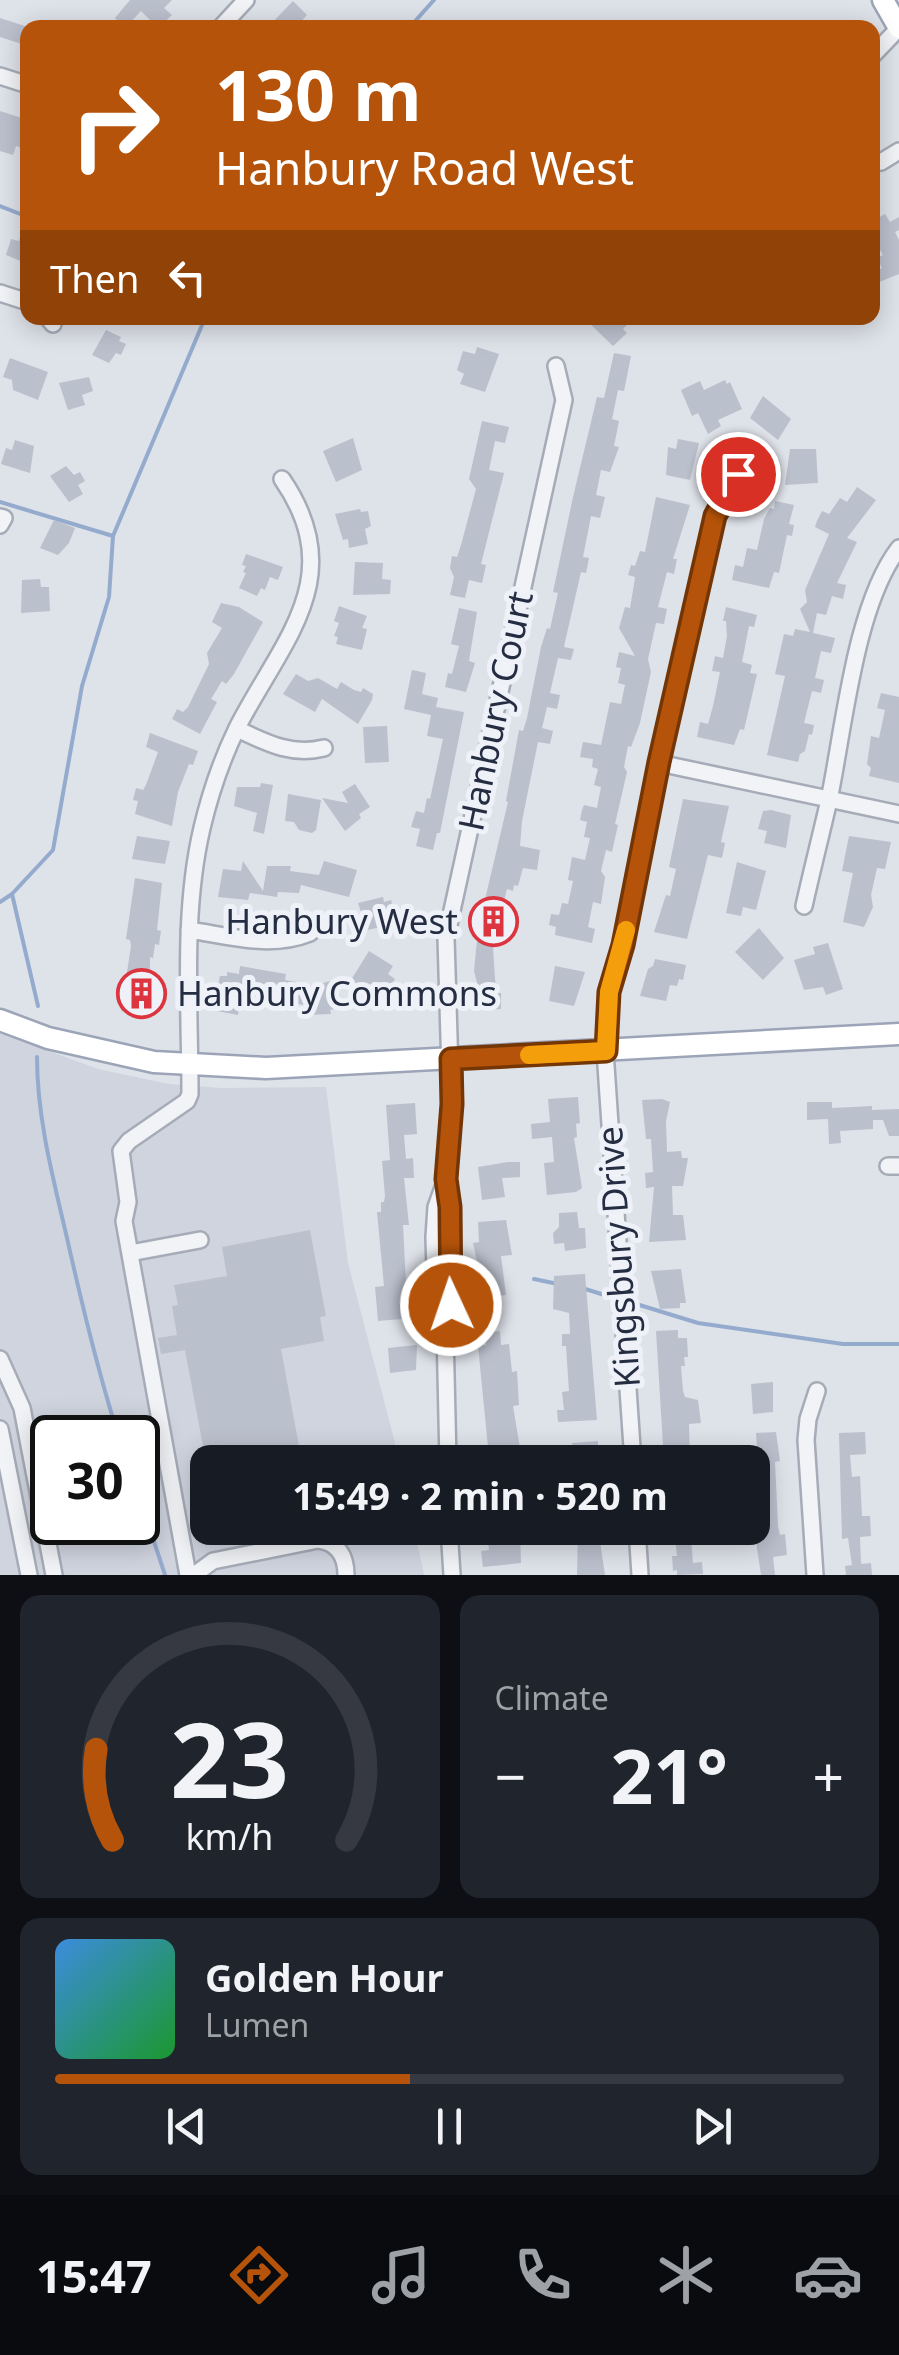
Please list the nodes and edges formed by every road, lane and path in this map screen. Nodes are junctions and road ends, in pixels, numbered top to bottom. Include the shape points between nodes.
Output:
1 (246, 0) edge
2 (884, 0) edge
3 (227, 20) edge
4 (899, 28) edge
5 (880, 48) edge
6 (556, 366) dead end
7 (738, 474) dead end
8 (282, 479) dead end
9 (899, 548) edge
10 (237, 729) junction
11 (324, 748) dead end
12 (659, 762) junction
13 (829, 799) junction
14 (899, 814) edge
15 (804, 906) dead end
16 (189, 930) junction
17 (310, 933) dead end
18 (0, 1020) edge
19 (899, 1034) edge
20 (606, 1051) junction
21 (451, 1059) junction
22 (190, 1064) junction
23 (200, 1240) dead end
24 (130, 1253) junction
25 (0, 1359) edge
26 (817, 1391) dead end
27 (1, 1435) edge
28 (448, 1445) edge
29 (632, 1445) edge
30 (450, 1545) edge
31 (638, 1545) edge
32 (29, 1575) edge
33 (54, 1575) edge
34 (191, 1575) edge
35 (346, 1575) edge
36 (452, 1575) edge
37 (640, 1575) edge
38 (815, 1575) edge

1 - 3 street
2 - 4 main road
4 - 5 street
6 - 21 street, Hanbury Court via 564,400 446,938
7 - 12 street, Kingsbury Drive via 715,516
8 - 10 street via 307,526 311,579 306,605
9 - 13 street via 874,595
10 - 11 street via 289,751
10 - 16 street via 202,827
12 - 13 street
12 - 20 street, Kingsbury Drive via 609,992
13 - 14 street
13 - 15 street
16 - 17 street via 265,942
16 - 22 street
18 - 22 main road via 106,1052
19 - 20 main road
20 - 21 main road
20 - 29 street, Kingsbury Drive
21 - 22 main road via 266,1068
21 - 28 street, Hanbury Court via 446,1179 436,1207 451,1305
22 - 24 street via 187,1101 121,1151
23 - 24 street
24 - 34 street
25 - 33 street via 22,1408
26 - 38 street via 806,1440
27 - 32 street
30 - 36 street
31 - 37 street
34 - 35 street via 213,1560 318,1540 340,1551

